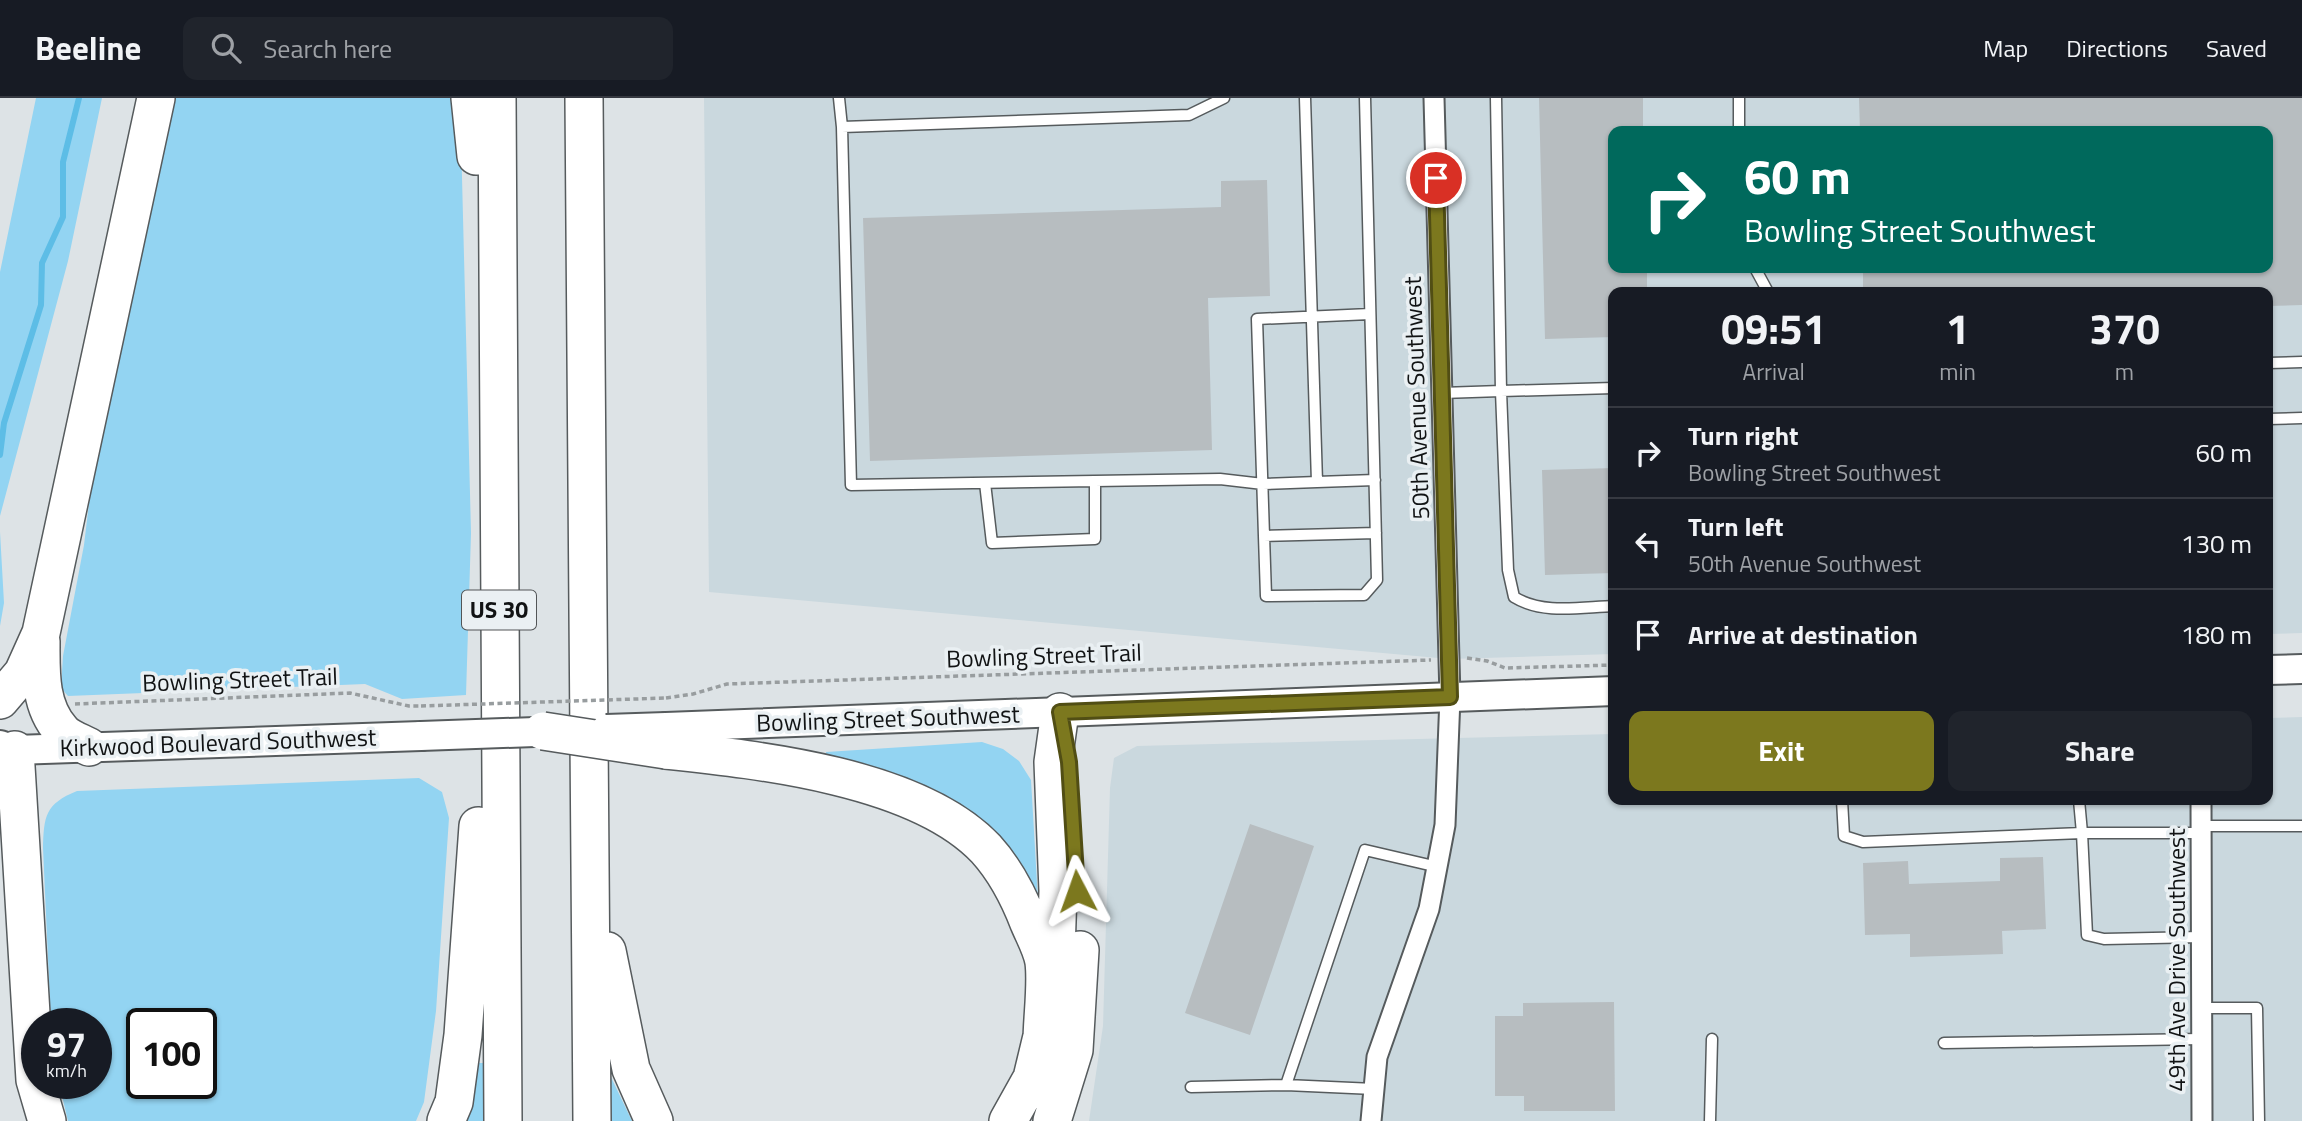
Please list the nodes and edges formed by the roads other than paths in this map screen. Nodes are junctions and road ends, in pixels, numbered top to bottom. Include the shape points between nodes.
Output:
1 (156, 98) edge
2 (470, 98) edge
3 (497, 98) edge
4 (584, 98) edge
5 (839, 98) edge
6 (1224, 98) edge
7 (1304, 98) edge
8 (1365, 98) edge
9 (1434, 98) edge
10 (1496, 98) edge
11 (1739, 98) edge
12 (1739, 126) edge
13 (842, 127) junction
14 (1370, 314) junction
15 (1311, 317) junction
16 (2302, 362) edge
17 (2273, 363) edge
18 (498, 387) junction
19 (1608, 388) edge
20 (1502, 391) junction
21 (1442, 393) junction
22 (2302, 418) edge
23 (2273, 419) edge
24 (1375, 480) junction
25 (1095, 481) junction
26 (1317, 482) junction
27 (985, 483) junction
28 (1262, 484) junction
29 (499, 525) junction
30 (1376, 533) junction
31 (1264, 536) junction
32 (1608, 606) edge
33 (41, 632) junction
34 (2273, 670) edge
35 (2302, 670) edge
36 (1608, 691) edge
37 (1450, 697) junction
38 (0, 701) edge
39 (1060, 712) junction
40 (543, 731) joint
41 (666, 739) junction
42 (89, 747) junction
43 (5, 752) edge
44 (1842, 805) edge
45 (2079, 805) edge
46 (2201, 805) edge
47 (2302, 827) edge
48 (2201, 829) junction
49 (2081, 833) junction
50 (1437, 867) junction
51 (590, 870) junction
52 (2201, 937) junction
53 (2202, 1008) junction
54 (1712, 1039) dead end
55 (2202, 1039) junction
56 (1042, 1042) junction
57 (1944, 1043) dead end
58 (1286, 1085) junction
59 (1191, 1087) dead end
60 (1374, 1089) junction
61 (22, 1121) edge
62 (47, 1121) edge
63 (446, 1121) edge
64 (503, 1121) edge
65 (592, 1121) edge
66 (654, 1121) edge
67 (1008, 1121) edge
68 (1052, 1121) edge
69 (1371, 1121) edge
70 (1710, 1121) edge
71 (2202, 1121) edge
72 (2259, 1121) edge

1 - 33 highway
2 - 18 highway
3 - 18 highway, US 30
4 - 51 highway
5 - 13 lane
6 - 13 lane via 1189,115
7 - 15 lane
8 - 14 lane
9 - 21 street, 50th Avenue Southwest
10 - 20 lane
11 - 12 lane
13 - 27 lane via 851,485
14 - 15 lane
14 - 24 lane
15 - 26 lane
15 - 28 lane via 1257,319
16 - 17 lane
18 - 29 highway, US 30
19 - 20 lane
20 - 21 lane
20 - 32 lane via 1508,570 1514,597 1527,605 1549,608
21 - 37 street, 50th Avenue Southwest
22 - 23 lane
24 - 26 lane
24 - 30 lane
25 - 27 lane
25 - 27 lane via 1095,539 992,543
25 - 28 lane via 1220,479
26 - 28 lane
28 - 31 lane
29 - 63 highway via 463,1035 454,1102
29 - 64 highway, US 30
30 - 31 lane
30 - 31 lane via 1377,580 1364,595 1266,596
33 - 38 highway via 23,673
33 - 42 highway via 41,676 48,710 62,732
34 - 35 main road
36 - 37 main road, Bowling Street Southwest
37 - 39 main road, Bowling Street Southwest
37 - 50 street, 50th Avenue Southwest via 1445,825
39 - 41 main road, Bowling Street Southwest
39 - 56 highway via 1053,762 1058,891 1055,982
39 - 68 highway via 1069,762 1081,943 1074,1050
40 - 41 highway, bridge
40 - 42 main road, Kirkwood Boulevard Southwest, bridge
41 - 56 highway via 881,788 957,825 986,850 1022,903 1044,962
42 - 43 main road, Kirkwood Boulevard Southwest
43 - 61 highway via 10,846 9,1038
43 - 62 highway via 34,1080
44 - 49 lane via 1844,836 1863,842
45 - 49 lane
46 - 48 street, 49th Ave Drive Southwest
47 - 48 lane
48 - 49 lane
48 - 52 street, 49th Ave Drive Southwest
49 - 52 lane via 2087,935 2104,939
50 - 58 lane via 1365,850
50 - 60 street, 50th Avenue Southwest via 1429,909 1377,1057
51 - 65 highway
51 - 66 highway via 631,1069
52 - 53 street, 49th Ave Drive Southwest
53 - 55 street, 49th Ave Drive Southwest
53 - 72 lane via 2258,1008
54 - 70 lane
55 - 57 lane
55 - 71 street, 49th Ave Drive Southwest
56 - 67 highway via 1032,1078
58 - 59 lane
58 - 60 lane
60 - 69 street, 50th Avenue Southwest

